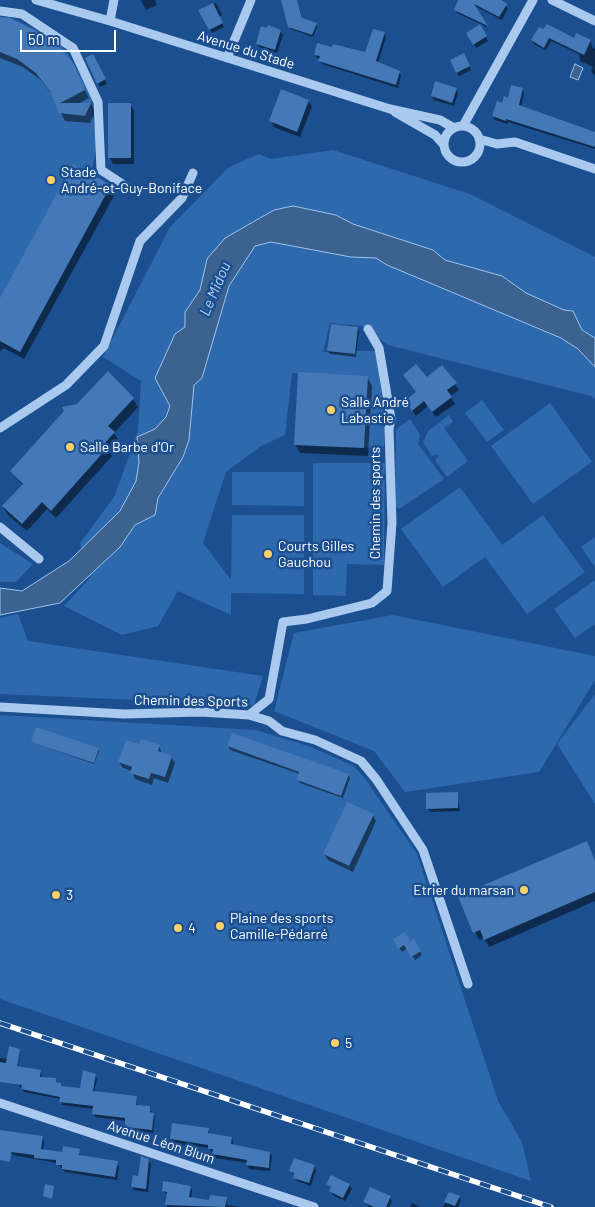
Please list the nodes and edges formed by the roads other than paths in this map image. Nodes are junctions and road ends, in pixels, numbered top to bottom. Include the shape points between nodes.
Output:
1 (36, 0) edge
2 (114, 0) edge
3 (251, 0) edge
4 (533, 0) edge
5 (552, 0) edge
6 (0, 11) edge
7 (110, 21) junction
8 (595, 21) edge
9 (226, 58) junction
10 (390, 109) junction
11 (458, 127) junction
12 (479, 139) junction
13 (444, 145) junction
14 (595, 169) edge
15 (193, 173) dead end
16 (130, 189) dead end
17 (368, 329) dead end
18 (0, 428) edge
19 (0, 527) edge
20 (39, 559) dead end
21 (0, 707) edge
22 (249, 715) junction
23 (468, 984) dead end
24 (0, 1103) edge
25 (314, 1207) edge

1 - 7 street, Avenue du Stade
2 - 7 street
3 - 9 street
4 - 11 street
5 - 8 street
6 - 16 street via 22,14 74,48 98,102 101,170
7 - 9 street, Avenue du Stade
9 - 10 street, Avenue du Stade
10 - 11 street, Avenue du Stade
10 - 13 street, Avenue du Stade via 434,135
11 - 12 street via 474,130
11 - 13 street via 446,135
12 - 13 street via 479,152 465,163 452,160
12 - 14 street via 497,144 515,142
15 - 18 street via 182,198 140,241 104,346 66,385
17 - 22 street, Chemin des sports via 379,348 391,419 392,523 387,591 372,603 283,622 269,699
19 - 20 street
21 - 22 street, Chemin des Sports via 124,714 201,712
22 - 23 street, Chemin des Sports via 361,761 376,779 423,850
24 - 25 street, Avenue Léon Blum

